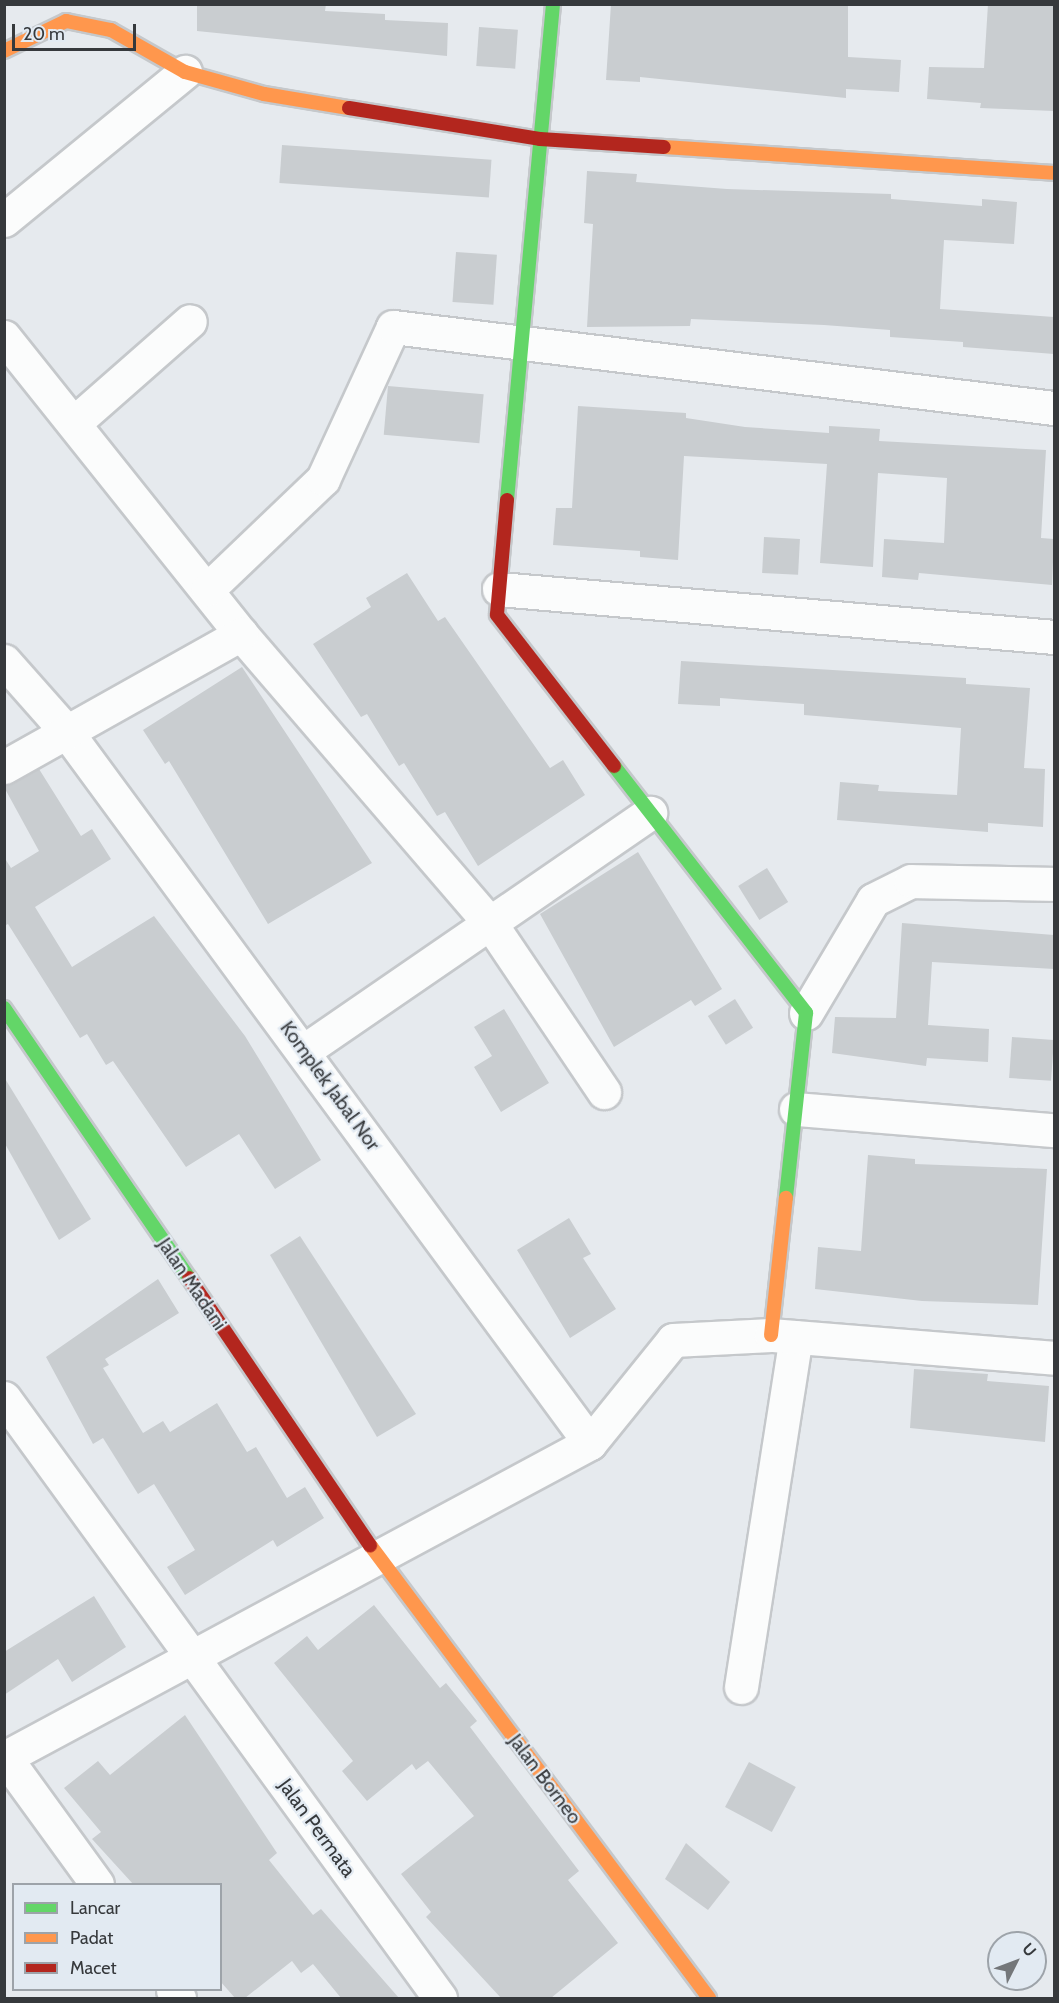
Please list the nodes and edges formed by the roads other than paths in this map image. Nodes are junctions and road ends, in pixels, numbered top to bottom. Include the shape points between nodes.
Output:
1 (553, 4) edge
2 (4, 51) edge
3 (185, 72) junction
4 (540, 139) junction
5 (1054, 173) edge
6 (4, 220) edge
7 (190, 321) dead end
8 (4, 337) edge
9 (521, 346) junction
10 (1054, 408) edge
11 (74, 423) junction
12 (208, 589) junction
13 (499, 589) junction
14 (241, 634) junction
15 (1054, 637) edge
16 (4, 662) edge
17 (66, 731) junction
18 (4, 767) edge
19 (650, 813) junction
20 (1054, 884) edge
21 (490, 923) junction
22 (4, 1008) edge
23 (806, 1013) junction
24 (305, 1050) junction
25 (603, 1092) dead end
26 (796, 1109) junction
27 (1054, 1130) edge
28 (784, 1336) junction
29 (1054, 1358) edge
30 (4, 1398) edge
31 (590, 1443) junction
32 (380, 1559) junction
33 (194, 1658) junction
34 (741, 1687) dead end
35 (5, 1757) edge
36 (96, 1883) edge
37 (440, 1998) edge
38 (709, 1998) edge

1 - 4 street
2 - 3 street via 66,21 111,30
3 - 4 street via 264,94
3 - 6 street
4 - 5 street
4 - 9 street
7 - 11 street
8 - 11 street
9 - 10 street
9 - 12 street via 393,327 323,479
9 - 13 street
11 - 12 street
12 - 14 street
13 - 15 street
13 - 19 street via 497,615
14 - 17 street
14 - 21 street
16 - 17 street, Komplek Jabal Nor
17 - 18 street
17 - 24 street, Komplek Jabal Nor
19 - 21 street
19 - 23 street
20 - 23 street via 969,878 911,881 873,900
21 - 24 street
21 - 25 street
22 - 32 street, Jalan Madani
23 - 26 street
24 - 31 street, Komplek Jabal Nor
26 - 27 street
26 - 28 street
28 - 29 street
28 - 31 street via 673,1340
28 - 34 street
30 - 33 street, Jalan Permata
31 - 32 street
32 - 33 street
32 - 38 street, Jalan Borneo
33 - 35 street
33 - 37 street, Jalan Permata
35 - 36 street

